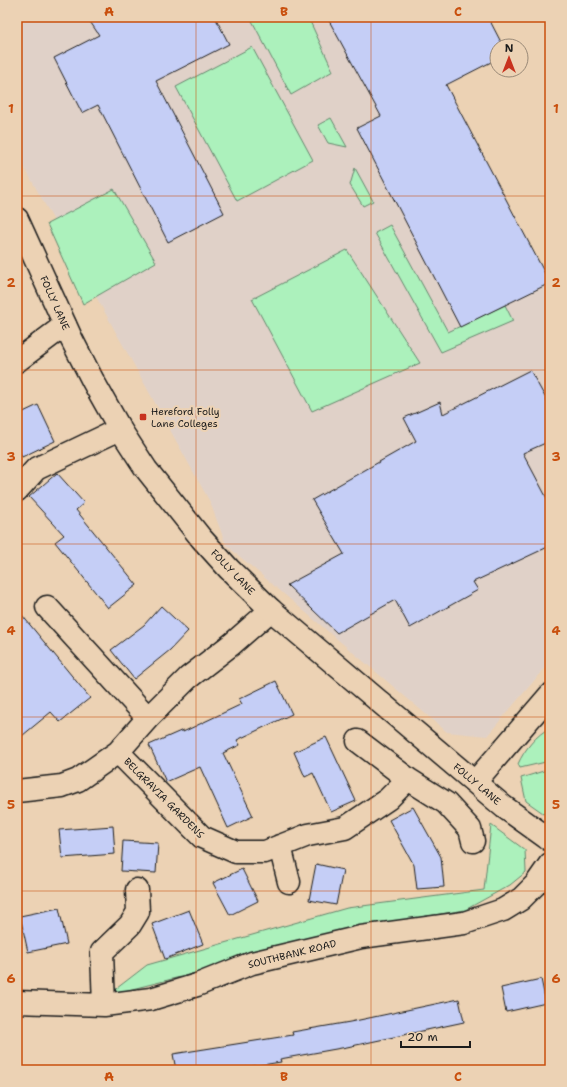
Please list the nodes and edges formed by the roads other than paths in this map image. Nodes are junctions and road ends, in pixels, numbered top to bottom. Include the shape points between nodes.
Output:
1 (17, 219) edge
2 (65, 325) junction
3 (17, 361) edge
4 (120, 429) junction
5 (17, 490) edge
6 (47, 607) dead end
7 (271, 610) junction
8 (550, 695) edge
9 (148, 718) junction
10 (358, 741) dead end
11 (118, 752) junction
12 (408, 779) junction
13 (475, 782) junction
14 (17, 791) edge
15 (550, 840) edge
16 (473, 841) dead end
17 (280, 846) junction
18 (550, 864) edge
19 (289, 882) dead end
20 (137, 890) dead end
21 (17, 1002) edge
22 (104, 1005) junction

1 - 2 street, FOLLY LANE
2 - 3 street
2 - 4 street, FOLLY LANE
4 - 5 street via 36,469
4 - 7 street, FOLLY LANE via 146,469 201,538
6 - 9 street
7 - 9 street, BELGRAVIA GARDENS via 188,678
7 - 13 street, FOLLY LANE
8 - 13 street
9 - 11 street, BELGRAVIA GARDENS
10 - 12 street
11 - 14 street, BELGRAVIA GARDENS via 78,780 62,786
11 - 17 street, BELGRAVIA GARDENS via 202,837 236,852 265,852
12 - 16 street via 446,803 470,829
12 - 17 street, BELGRAVIA GARDENS via 388,799 345,828 308,835
13 - 15 street, FOLLY LANE
17 - 19 street
18 - 22 street, SOUTHBANK ROAD via 521,899 503,910 464,923 360,937 252,963 197,985 151,999
20 - 22 street via 138,912 130,924 102,952
21 - 22 street, SOUTHBANK ROAD

